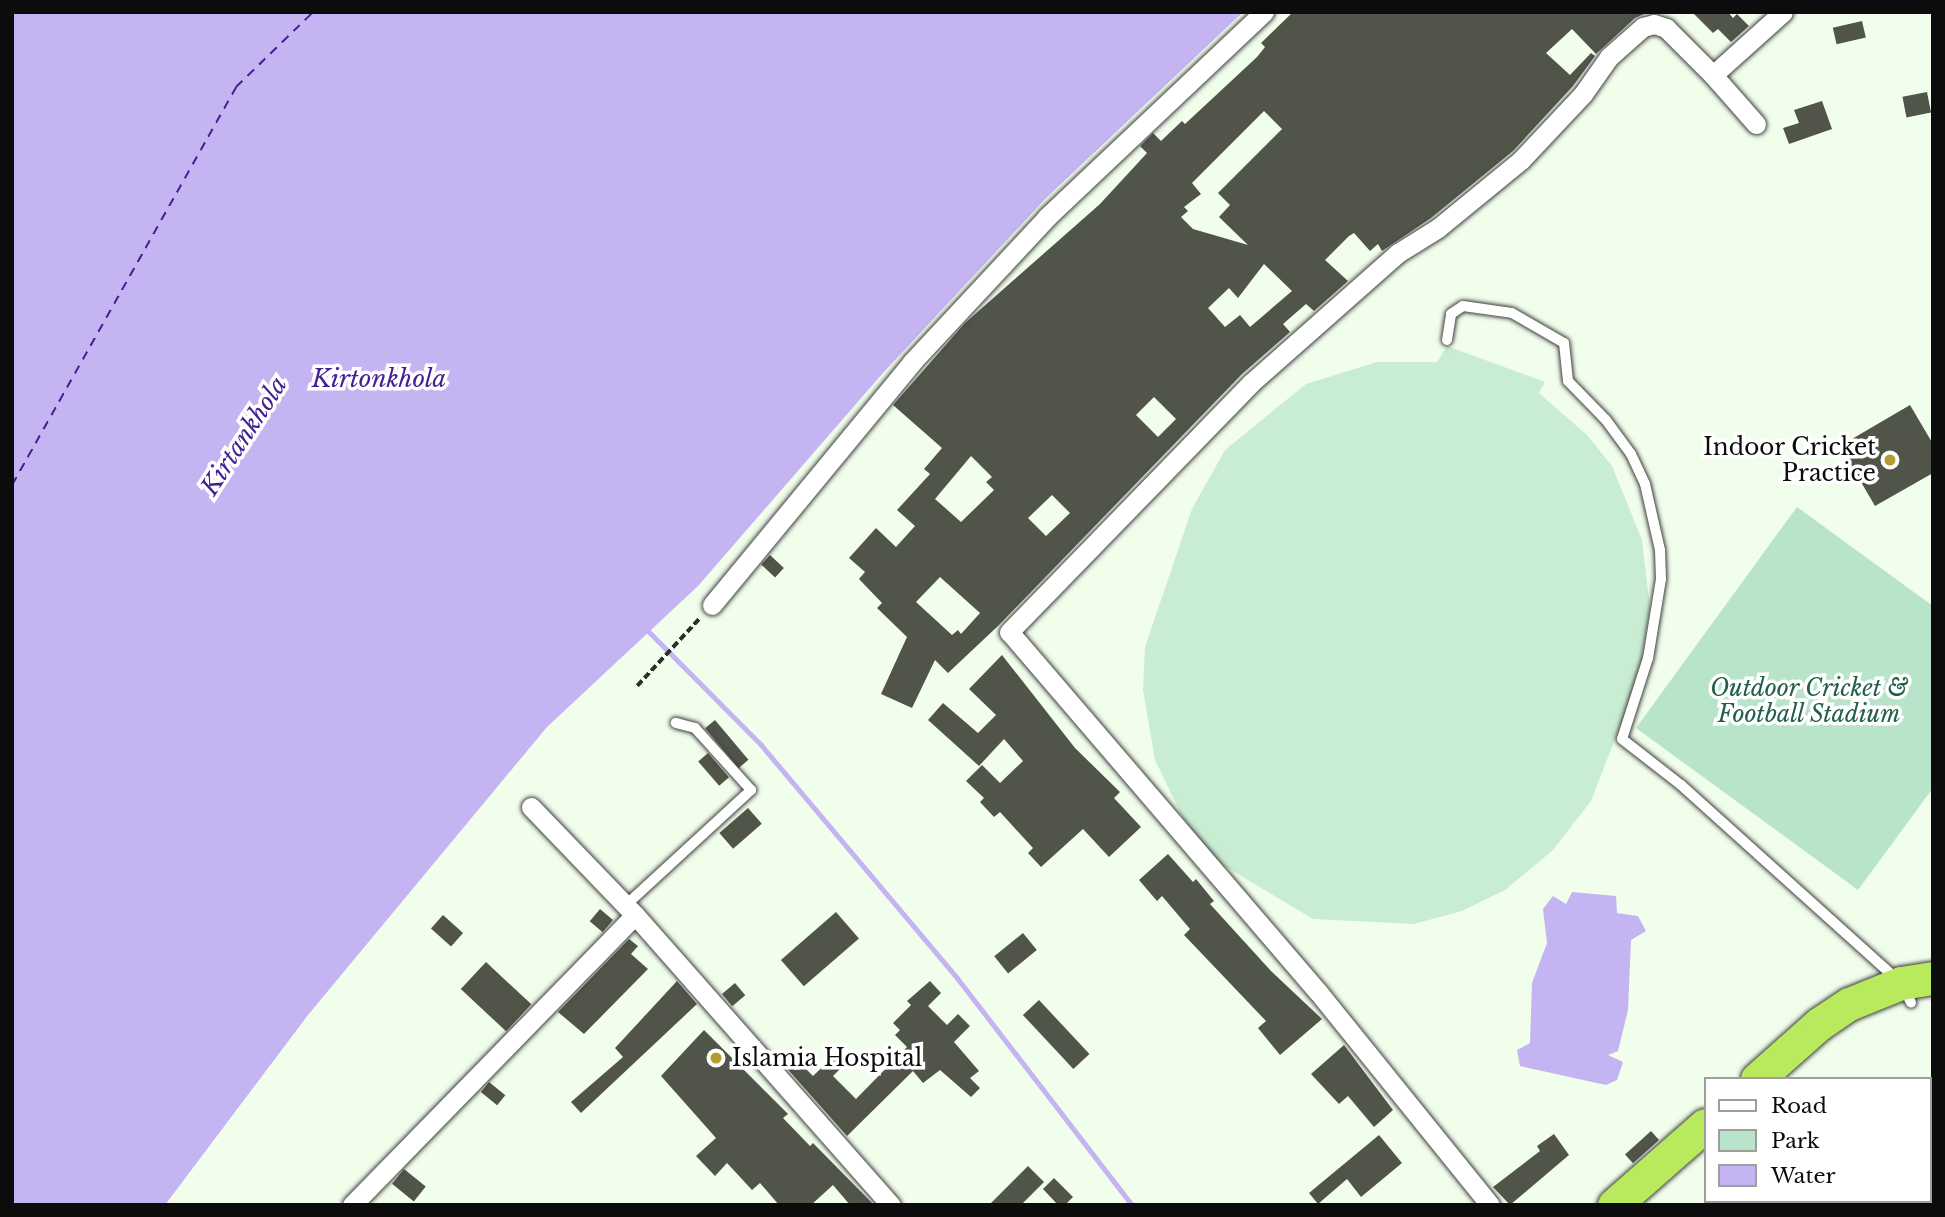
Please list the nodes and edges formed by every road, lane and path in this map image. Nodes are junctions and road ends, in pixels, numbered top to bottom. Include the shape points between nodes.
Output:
1 (1264, 12) edge
2 (1783, 12) edge
3 (1713, 75) junction
4 (1756, 124) dead end
5 (1447, 340) dead end
6 (712, 605) joint
7 (637, 686) dead end
8 (676, 723) dead end
9 (531, 807) dead end
10 (630, 910) junction
11 (1919, 991) edge
12 (1759, 1077) edge
13 (1785, 1077) edge
14 (1703, 1127) edge
15 (1703, 1152) edge
16 (352, 1205) edge
17 (891, 1205) edge
18 (1490, 1205) edge
19 (1614, 1205) edge
20 (1643, 1205) edge

1 - 6 street via 1047,217 912,362
2 - 3 street
3 - 4 street
3 - 18 street via 1666,29 1654,24 1643,27 1609,57 1583,94 1521,160 1438,228 1398,253 1251,383 1009,632 1318,992
5 - 11 lane via 1451,314 1463,306 1511,313 1564,343 1568,381 1606,420 1636,464 1660,550 1661,579 1648,658 1622,739
6 - 7 path
8 - 10 lane via 695,728 751,790
9 - 10 street
10 - 16 street
10 - 17 street
11 - 12 highway via 1829,1017
11 - 13 highway via 1847,1025
14 - 19 highway
15 - 20 highway

